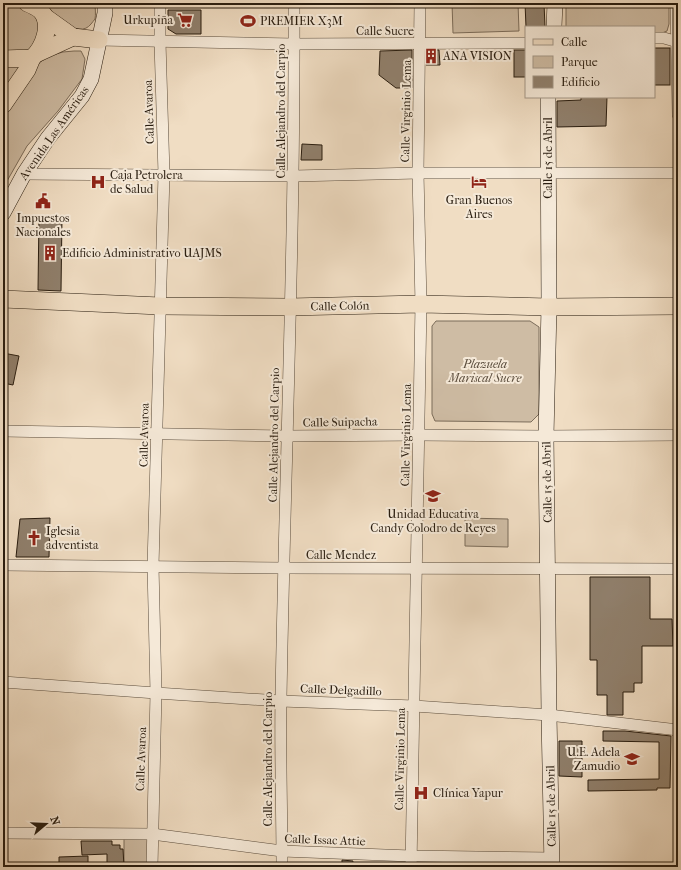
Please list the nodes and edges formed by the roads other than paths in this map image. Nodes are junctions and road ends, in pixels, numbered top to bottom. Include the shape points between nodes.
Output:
1 (105, 3) edge
2 (160, 3) edge
3 (294, 3) edge
4 (420, 3) edge
5 (554, 3) edge
6 (676, 3) edge
7 (38, 8) edge
8 (554, 26) edge
9 (73, 38) junction
10 (655, 38) edge
11 (99, 40) junction
12 (160, 42) junction
13 (677, 42) edge
14 (525, 43) edge
15 (294, 44) junction
16 (420, 44) junction
17 (35, 56) junction
18 (3, 59) edge
19 (548, 98) edge
20 (3, 105) edge
21 (678, 115) edge
22 (548, 172) junction
23 (418, 173) junction
24 (24, 174) junction
25 (164, 174) junction
26 (678, 174) edge
27 (294, 176) junction
28 (3, 213) edge
29 (3, 299) edge
30 (421, 304) junction
31 (160, 306) junction
32 (678, 306) edge
33 (289, 307) junction
34 (549, 307) junction
35 (3, 431) edge
36 (158, 433) junction
37 (418, 435) junction
38 (678, 435) edge
39 (287, 436) junction
40 (546, 436) junction
41 (3, 565) edge
42 (153, 566) junction
43 (284, 568) junction
44 (416, 568) junction
45 (548, 569) junction
46 (678, 569) edge
47 (3, 682) edge
48 (156, 693) junction
49 (280, 701) junction
50 (414, 706) junction
51 (549, 715) junction
52 (678, 730) edge
53 (3, 833) edge
54 (152, 834) junction
55 (282, 851) junction
56 (411, 861) edge
57 (552, 863) edge
58 (152, 867) edge
59 (282, 867) edge

1 - 11 street, Avenida Las Américas
2 - 12 street, Calle Avaroa
3 - 15 street, Calle Alejandro del Carpio
4 - 16 street, Calle Virginio Lema
5 - 8 street
6 - 13 street
7 - 9 main road
7 - 17 main road via 46,26 45,40
9 - 11 main road
9 - 17 main road
10 - 13 street
11 - 12 street, Calle Sucre
11 - 24 street, Avenida Las Américas via 91,79 82,96 48,138
12 - 15 street, Calle Sucre
12 - 25 street, Calle Avaroa
13 - 21 street
14 - 16 street, Calle Sucre
15 - 16 street, Calle Sucre
15 - 27 street, Calle Alejandro del Carpio
16 - 23 street, Calle Virginio Lema
17 - 18 main road
17 - 20 main road
19 - 22 street, Calle 15 de Abril
22 - 23 street
22 - 26 street
22 - 34 street, Calle 15 de Abril
23 - 27 street
23 - 30 street, Calle Virginio Lema
24 - 25 street
24 - 28 street, Avenida Las Américas
25 - 27 street
25 - 31 street, Calle Avaroa
27 - 33 street, Calle Alejandro del Carpio
29 - 31 main road, Calle Colón
30 - 33 main road, Calle Colón
30 - 34 main road, Calle Colón
30 - 37 street, Calle Virginio Lema
31 - 33 main road, Calle Colón
31 - 36 street, Calle Avaroa
32 - 34 main road, Calle Colón
33 - 39 street, Calle Alejandro del Carpio
34 - 40 street, Calle 15 de Abril
35 - 36 street, Calle Suipacha
36 - 39 street, Calle Suipacha
36 - 42 street, Calle Avaroa
37 - 39 street, Calle Suipacha
37 - 40 street, Calle Suipacha
37 - 44 street, Calle Virginio Lema
38 - 40 street, Calle Suipacha
39 - 43 street, Calle Alejandro del Carpio
40 - 45 street, Calle 15 de Abril
41 - 42 street, Calle Mendez
42 - 43 street, Calle Mendez
42 - 48 street, Calle Avaroa
43 - 44 street, Calle Mendez
43 - 49 street, Calle Alejandro del Carpio
44 - 45 street, Calle Mendez
44 - 50 street, Calle Virginio Lema
45 - 46 street, Calle Mendez
45 - 51 street, Calle 15 de Abril
47 - 48 street, Calle Delgadillo
48 - 49 street, Calle Delgadillo
48 - 54 street, Calle Avaroa
49 - 50 street, Calle Delgadillo
49 - 55 street, Calle Alejandro del Carpio
50 - 51 street, Calle Delgadillo
50 - 56 street, Calle Virginio Lema
51 - 52 street, Calle Delgadillo
51 - 57 street, Calle 15 de Abril
53 - 54 street, Calle Issac Attie
54 - 55 street, Calle Issac Attie
54 - 58 street, Calle Avaroa
55 - 56 street, Calle Issac Attie
55 - 59 street, Calle Alejandro del Carpio
56 - 57 street, Calle Issac Attie

